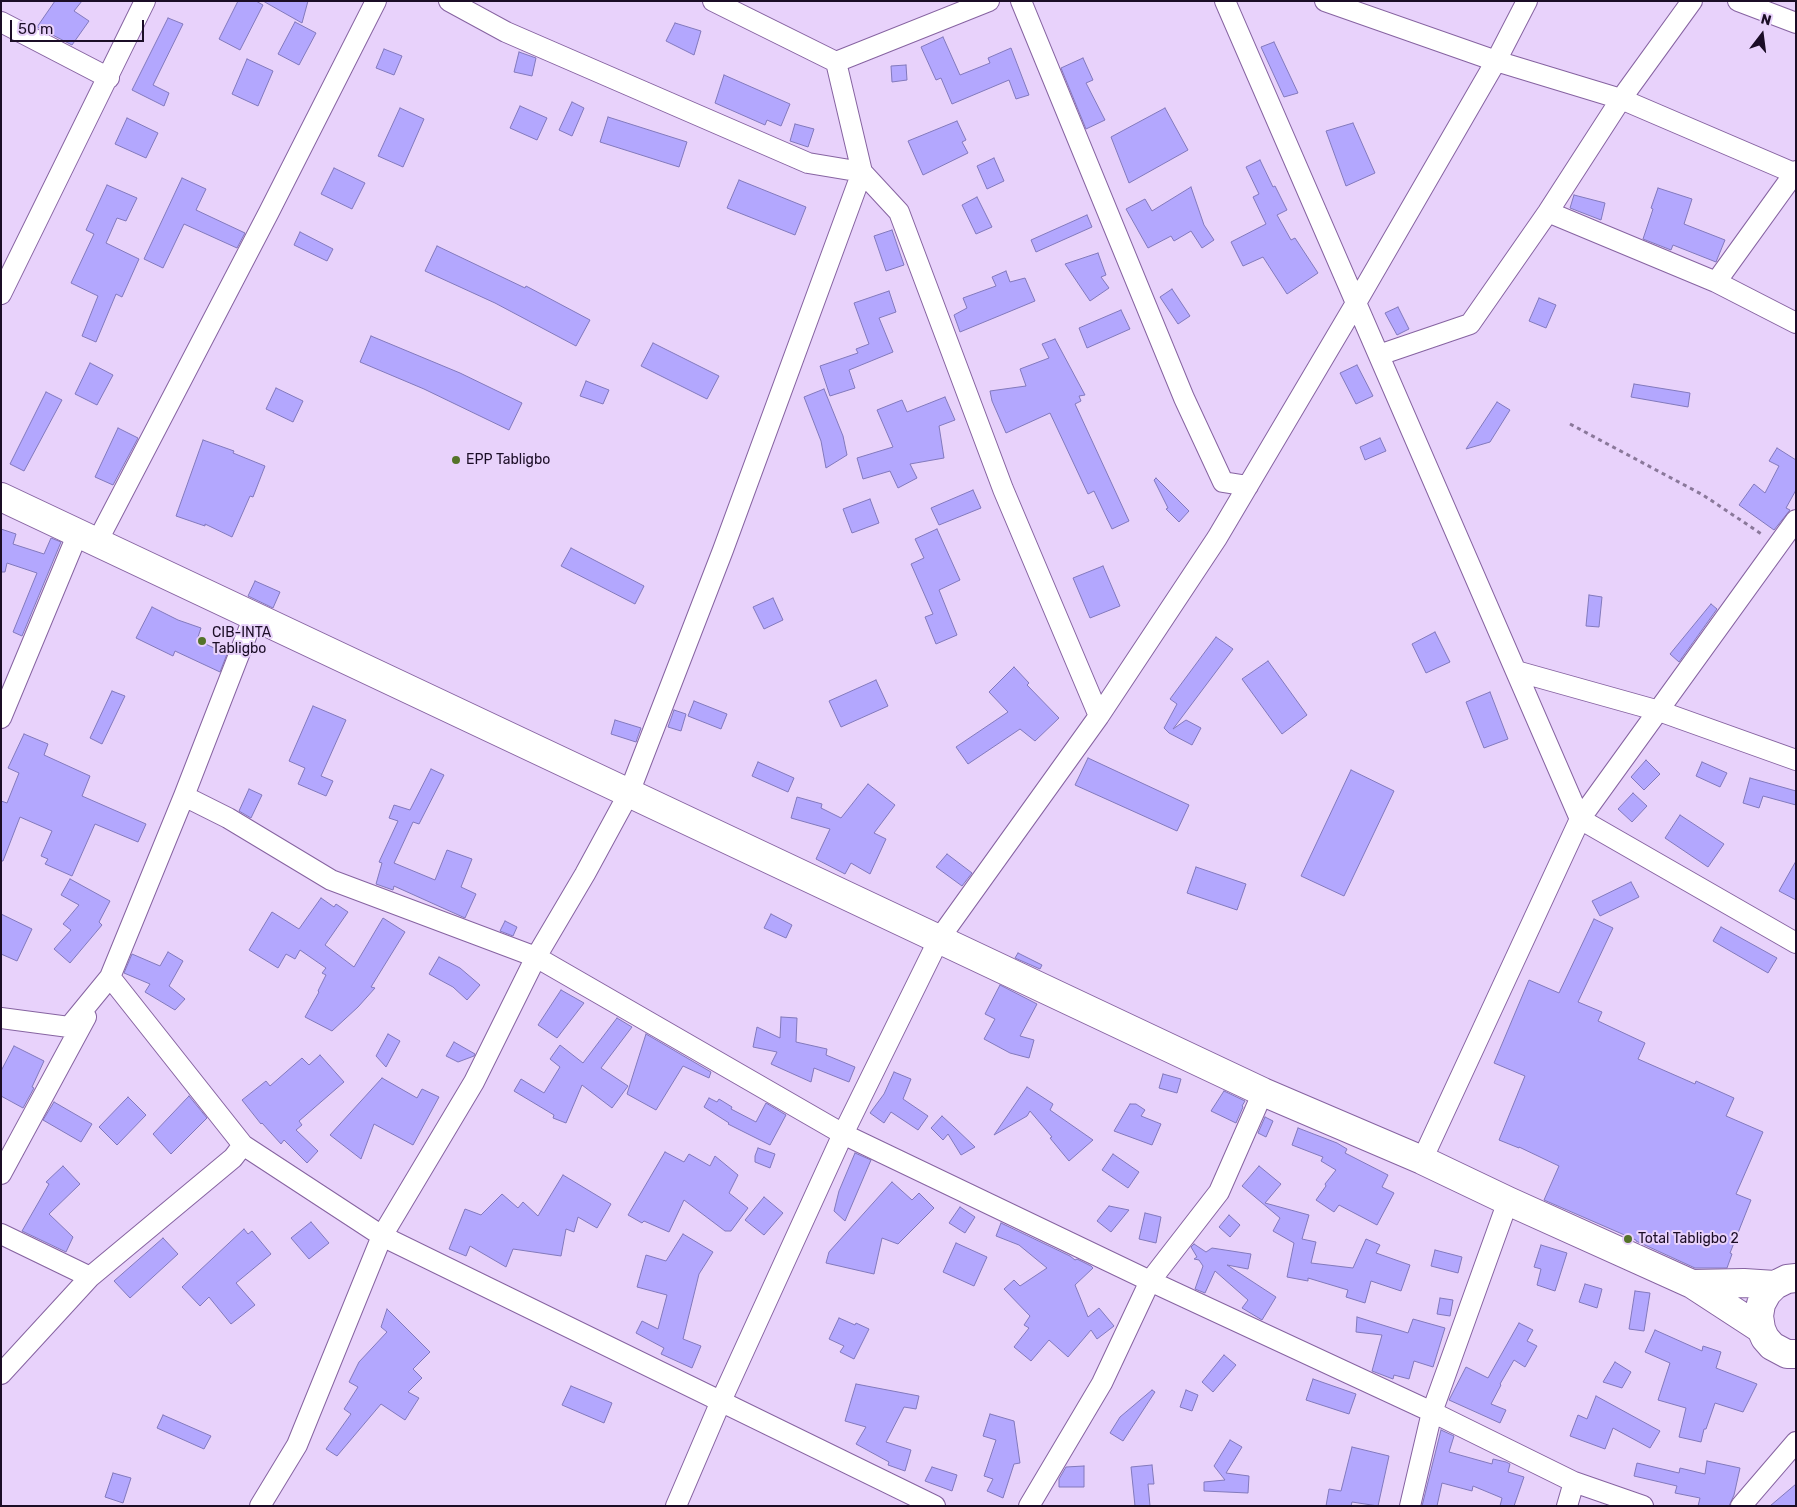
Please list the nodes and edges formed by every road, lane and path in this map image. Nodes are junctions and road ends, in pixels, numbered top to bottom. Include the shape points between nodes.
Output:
1 (146, 1) edge
2 (376, 1) edge
3 (449, 1) edge
4 (713, 1) edge
5 (989, 1) edge
6 (1021, 1) edge
7 (1225, 1) edge
8 (1325, 1) edge
9 (1527, 1) edge
10 (1692, 1) edge
11 (1738, 1) edge
12 (1, 22) edge
13 (1796, 24) edge
14 (1496, 61) junction
15 (836, 62) junction
16 (109, 78) junction
17 (1621, 100) junction
18 (862, 172) junction
19 (1795, 173) edge
20 (1548, 212) junction
21 (1716, 282) junction
22 (1, 294) edge
23 (1356, 303) junction
24 (1796, 323) edge
25 (1379, 355) junction
26 (1570, 424) dead end
27 (1248, 486) junction
28 (1, 497) edge
29 (1796, 520) edge
30 (87, 538) junction
31 (1778, 545) junction
32 (254, 616) junction
33 (1516, 671) junction
34 (1659, 711) junction
35 (1099, 716) junction
36 (1, 718) edge
37 (1796, 760) edge
38 (629, 793) junction
39 (184, 796) junction
40 (1580, 819) junction
41 (938, 939) junction
42 (1796, 943) edge
43 (536, 957) junction
44 (106, 981) junction
45 (1, 1018) edge
46 (1263, 1092) junction
47 (843, 1134) junction
48 (238, 1152) junction
49 (1422, 1160) junction
50 (1, 1174) edge
51 (1508, 1201) junction
52 (1, 1234) edge
53 (382, 1236) junction
54 (90, 1278) junction
55 (1150, 1281) junction
56 (1786, 1281) edge
57 (1692, 1284) junction
58 (1776, 1343) edge
59 (1, 1374) edge
60 (1796, 1374) edge
61 (721, 1401) junction
62 (1432, 1412) junction
63 (1796, 1442) edge
64 (1574, 1482) junction
65 (260, 1506) edge
66 (676, 1506) edge
67 (936, 1506) edge
68 (1029, 1506) edge
69 (1410, 1506) edge
70 (1567, 1506) edge
71 (1643, 1506) edge
72 (1742, 1506) edge

1 - 16 street
2 - 30 street via 260,229
3 - 18 street via 506,32 808,163
4 - 15 street
5 - 15 street
6 - 27 street via 1188,407 1223,482
7 - 23 street
8 - 14 street
9 - 14 street
10 - 17 street
11 - 13 street
12 - 16 street
14 - 17 street
14 - 23 street
15 - 18 street
16 - 22 street
17 - 19 street
17 - 20 street
18 - 35 street via 899,212 1002,489
18 - 38 street via 723,550
19 - 21 street
20 - 21 street
20 - 25 street via 1470,324
21 - 24 street
23 - 25 street
23 - 27 street
25 - 33 street
26 - 31 path via 1703,496
27 - 35 street
28 - 30 main road
29 - 31 street
30 - 32 main road
30 - 36 street
31 - 34 street
32 - 38 main road
32 - 39 street
33 - 34 street
33 - 40 street
34 - 37 street
34 - 40 street
35 - 41 street
38 - 41 main road
38 - 43 street
39 - 43 street via 228,818 331,880
39 - 44 street
40 - 42 street
40 - 49 street
41 - 46 main road
41 - 47 street
43 - 47 street
43 - 53 street via 474,1082
44 - 45 street via 69,1026
44 - 48 street
44 - 50 street
46 - 49 main road
46 - 55 street via 1219,1192
47 - 55 street
47 - 61 street
48 - 53 street via 274,1166
48 - 54 street
49 - 51 main road
51 - 57 main road
51 - 62 street
52 - 54 street
53 - 61 street
53 - 65 street via 297,1444
54 - 59 street
55 - 62 street
55 - 68 street via 1102,1383
56 - 57 main road
56 - 58 main road via 1767,1293 1758,1316
57 - 58 main road
58 - 60 main road
61 - 66 street
61 - 67 street
62 - 64 street
62 - 69 street
63 - 72 street
64 - 70 street
64 - 71 street

